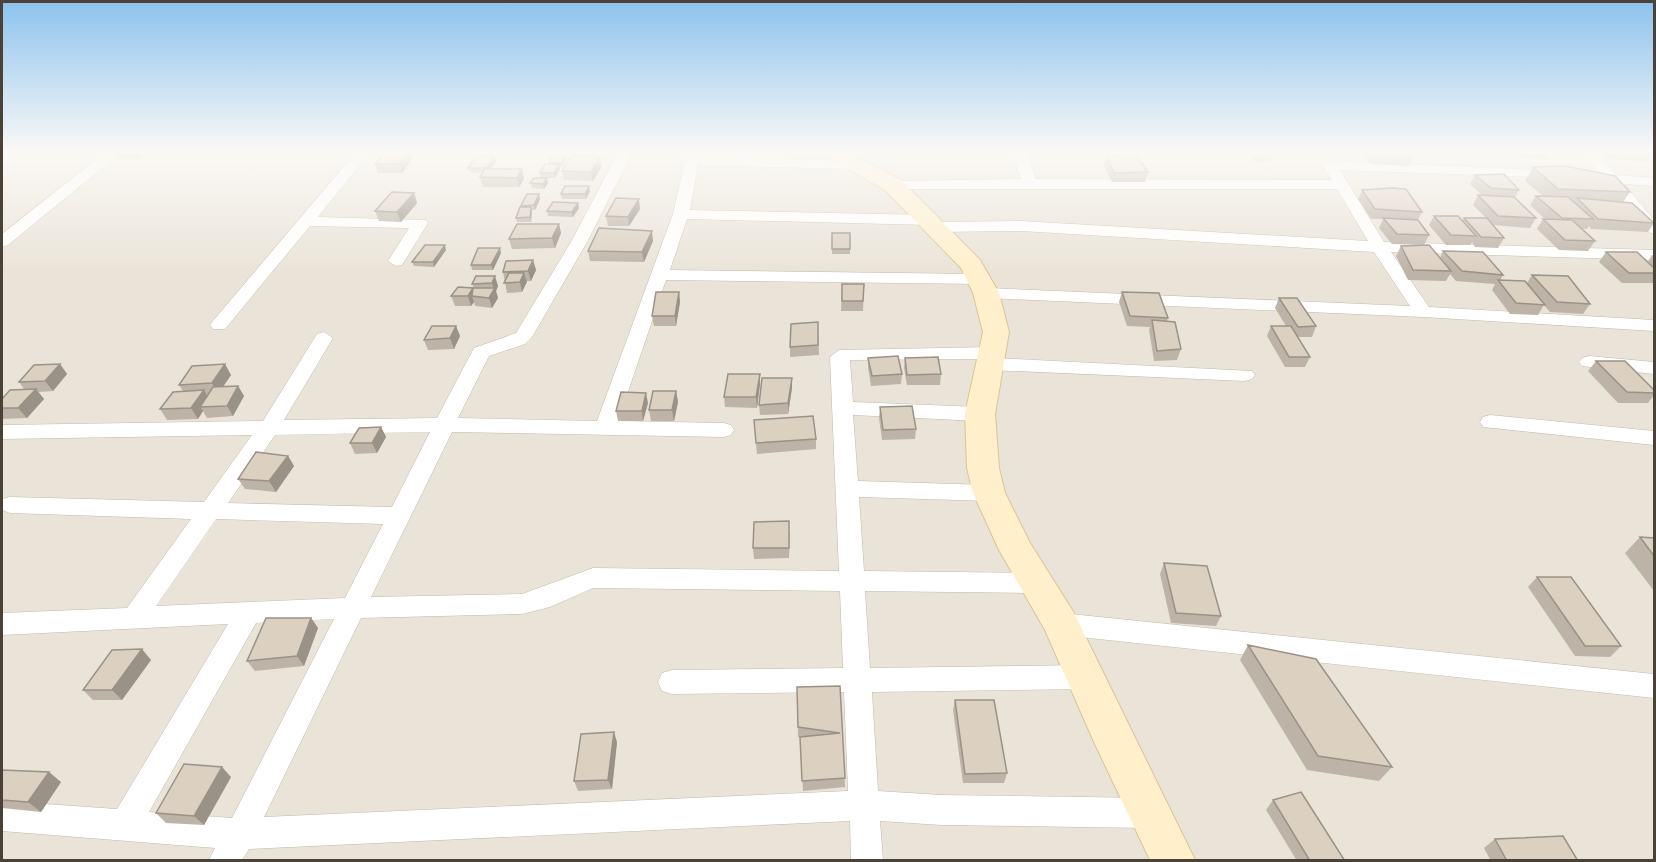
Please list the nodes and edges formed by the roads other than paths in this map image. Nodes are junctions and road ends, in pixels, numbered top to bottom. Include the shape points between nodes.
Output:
1 (66, 191) edge
2 (329, 191) edge
3 (605, 191) edge
4 (686, 191) edge
5 (899, 191) edge
6 (1346, 191) edge
7 (1622, 191) edge
8 (681, 214) junction
9 (303, 221) junction
10 (932, 224) junction
11 (1654, 229) edge
12 (2, 242) edge
13 (1379, 247) junction
14 (1654, 255) edge
15 (396, 261) dead end
16 (658, 275) junction
17 (983, 286) junction
18 (1423, 312) junction
19 (219, 325) dead end
20 (1654, 326) edge
21 (324, 338) dead end
22 (991, 358) junction
23 (1589, 362) dead end
24 (1654, 368) edge
25 (1245, 375) dead end
26 (841, 408) junction
27 (980, 414) junction
28 (1490, 422) dead end
29 (444, 425) junction
30 (270, 426) junction
31 (605, 428) junction
32 (724, 430) dead end
33 (2, 432) edge
34 (1654, 438) edge
35 (849, 489) junction
36 (989, 493) junction
37 (10, 505) dead end
38 (210, 512) junction
39 (398, 516) junction
40 (850, 580) junction
41 (1036, 583) junction
42 (352, 608) junction
43 (248, 614) junction
44 (133, 619) junction
45 (2, 624) edge
46 (1061, 624) junction
47 (1085, 677) junction
48 (856, 681) junction
49 (672, 682) dead end
50 (1654, 686) edge
51 (863, 805) junction
52 (1149, 813) junction
53 (2, 816) edge
54 (125, 825) junction
55 (240, 834) junction
56 (225, 861) edge
57 (867, 861) edge
58 (1173, 861) edge

1 - 12 street
2 - 9 street
3 - 29 street via 523,337 481,352
4 - 8 street
5 - 10 street
6 - 13 street
7 - 11 street
8 - 10 street
8 - 16 street
9 - 15 street via 420,223
9 - 19 street
10 - 13 street
10 - 17 street via 971,265
13 - 14 street
13 - 18 street
16 - 17 street
16 - 31 street
17 - 18 street
17 - 22 street via 996,332
18 - 20 street
21 - 30 street
22 - 25 street
22 - 26 street via 844,354 840,358
22 - 27 street
23 - 24 street
26 - 27 street
26 - 35 street
27 - 36 street via 983,468
28 - 34 street
29 - 30 street
29 - 31 street
29 - 39 street
30 - 33 street
30 - 38 street
31 - 32 street
35 - 36 street
35 - 40 street
36 - 41 street
37 - 38 street
38 - 39 street
38 - 44 street
39 - 42 street
40 - 41 street
40 - 42 street via 593,578 522,604
40 - 48 street
41 - 46 street
42 - 43 street
42 - 55 street
43 - 44 street
43 - 54 street
44 - 45 street
46 - 47 street
46 - 50 street
47 - 48 street
47 - 52 street
48 - 49 street
48 - 51 street
51 - 52 street
51 - 55 street
51 - 57 street
52 - 58 street
53 - 54 street
54 - 55 street
55 - 56 street

